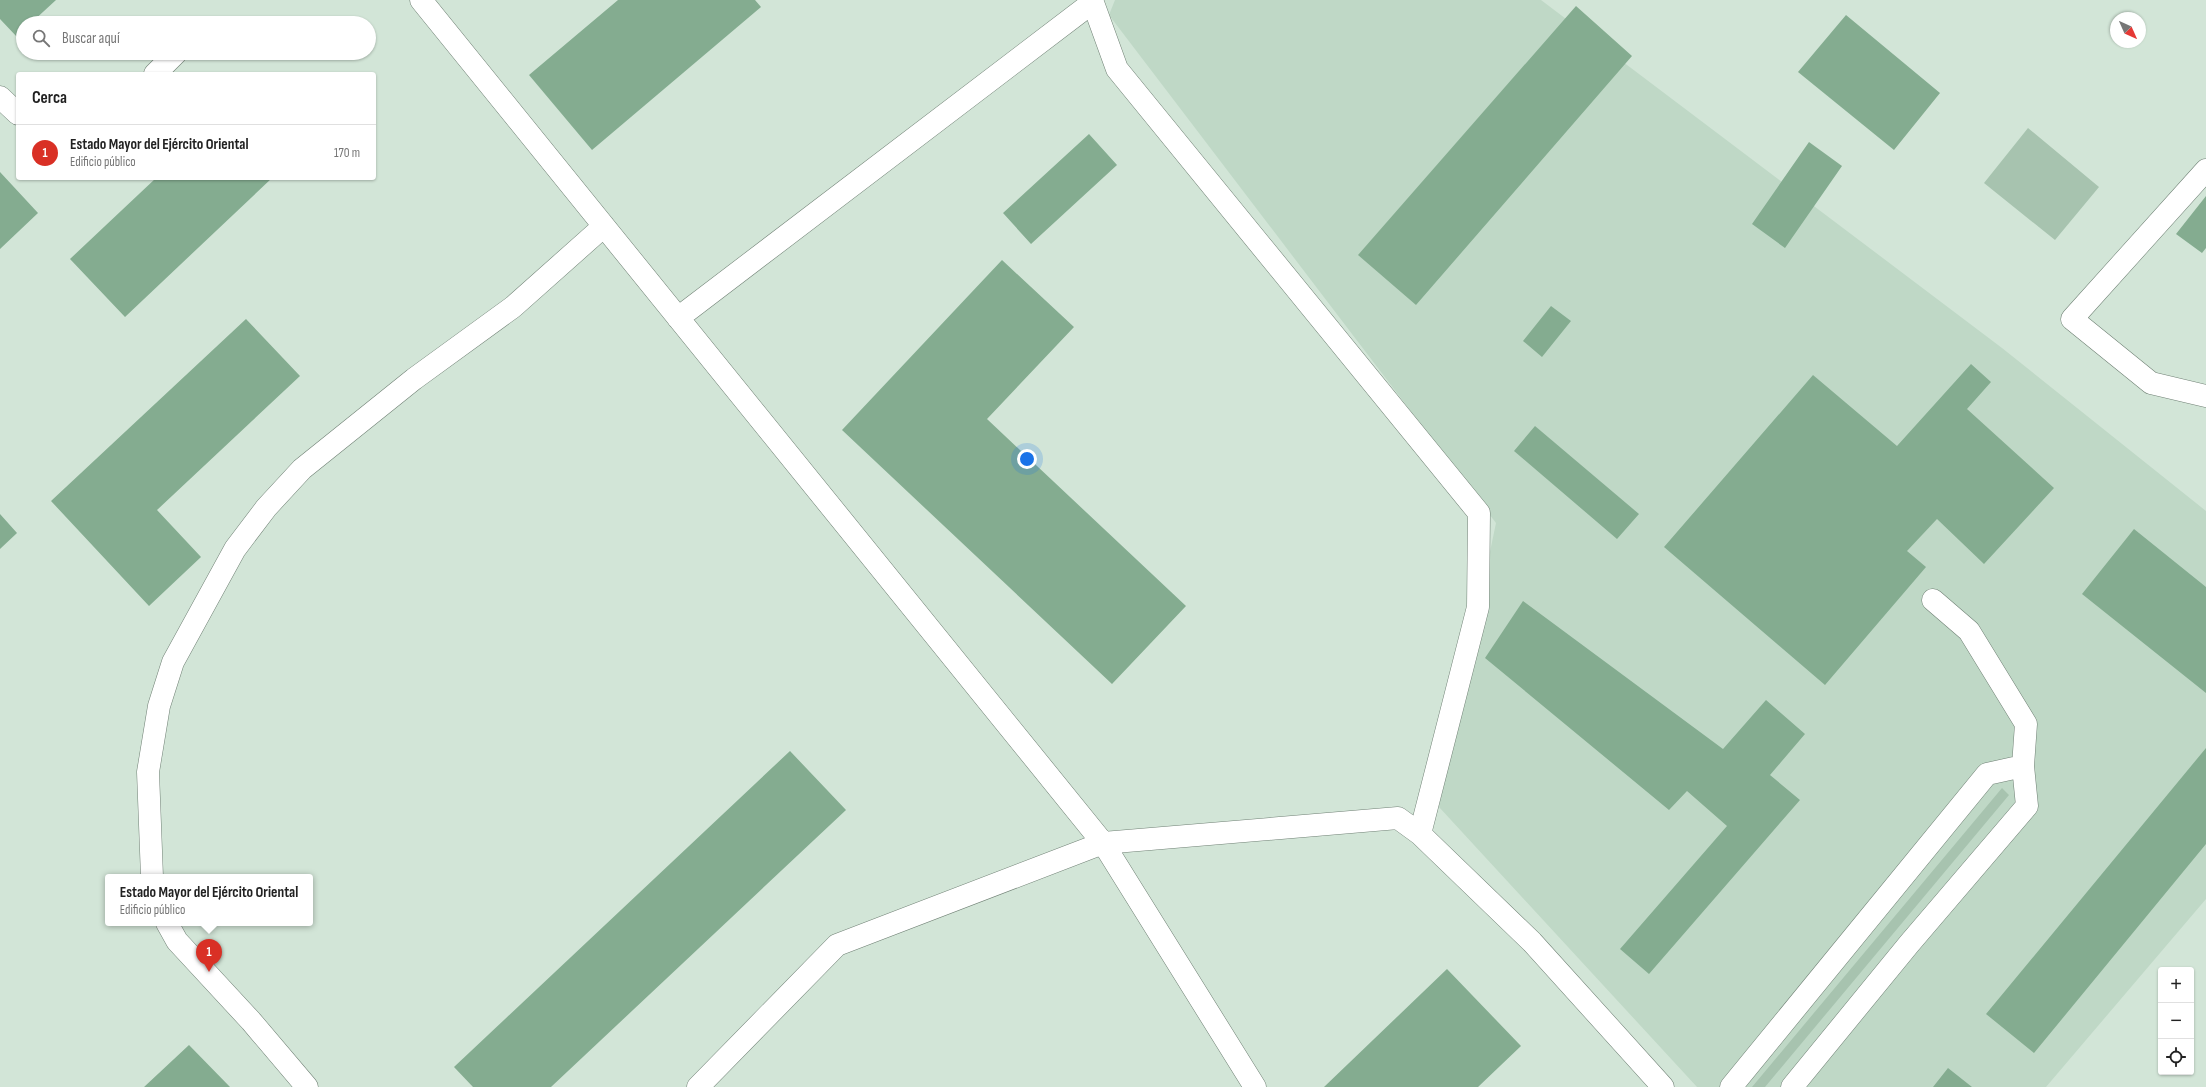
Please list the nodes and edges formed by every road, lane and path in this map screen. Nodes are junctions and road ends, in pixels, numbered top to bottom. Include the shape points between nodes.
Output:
1 (421, 0) edge
2 (1092, 1) edge
3 (169, 60) edge
4 (157, 72) edge
5 (0, 97) edge
6 (16, 112) edge
7 (2206, 170) edge
8 (604, 226) junction
9 (678, 318) junction
10 (2206, 396) edge
11 (1933, 600) dead end
12 (2023, 766) junction
13 (1420, 834) junction
14 (1103, 843) junction
15 (152, 874) edge
16 (169, 926) edge
17 (307, 1087) edge
18 (698, 1087) edge
19 (1255, 1087) edge
20 (1663, 1087) edge
21 (1731, 1087) edge
22 (1792, 1087) edge

1 - 8 street
2 - 9 street
2 - 13 street via 1117,69 1479,513 1478,607
3 - 4 street
5 - 6 street
7 - 10 street via 2072,319 2151,383
8 - 9 street
8 - 15 street via 513,307 414,379 302,469 266,508 235,549 173,662 159,706 148,772
9 - 14 street
11 - 12 street via 1969,631 2026,724
12 - 21 street via 1987,774
12 - 22 street via 2027,806
13 - 14 street via 1398,818
13 - 20 street via 1532,942
14 - 18 street via 837,945
14 - 19 street
16 - 17 street via 177,941 251,1020

